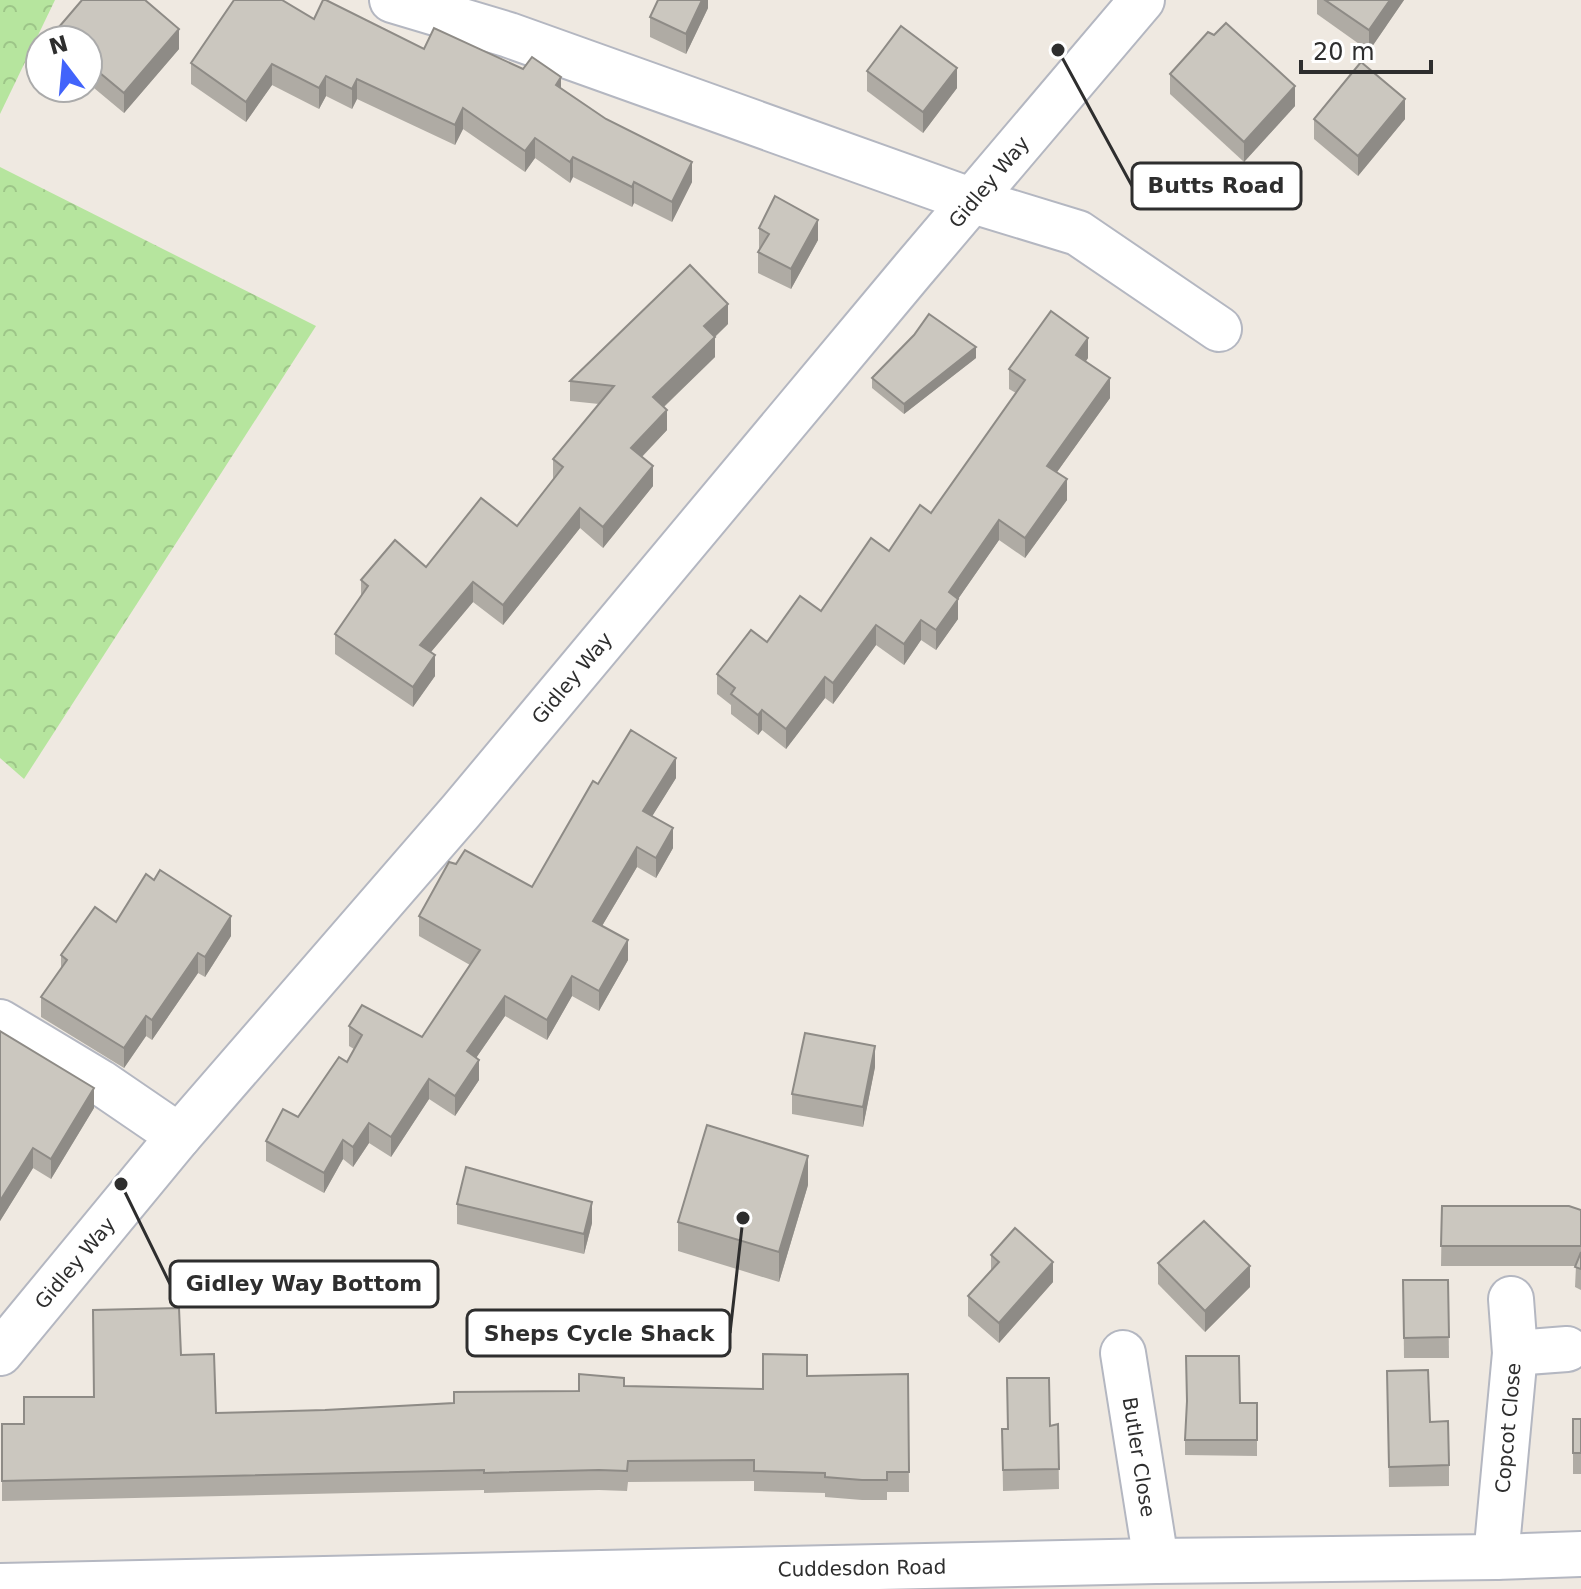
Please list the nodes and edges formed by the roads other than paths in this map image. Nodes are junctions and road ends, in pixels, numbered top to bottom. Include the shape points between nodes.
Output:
1 (392, 0) edge
2 (1142, 0) edge
3 (973, 201) junction
4 (1219, 329) dead end
5 (0, 1022) edge
6 (179, 1136) junction
7 (1511, 1299) dead end
8 (1567, 1349) dead end
9 (0, 1353) edge
10 (1123, 1353) dead end
11 (1515, 1353) junction
12 (1581, 1554) edge
13 (1496, 1557) junction
14 (1156, 1561) junction
15 (0, 1586) edge

1 - 3 street via 509,35
2 - 3 street, Gidley Way
3 - 4 street via 1078,233
3 - 6 street, Gidley Way via 461,811
5 - 6 street
6 - 9 street, Gidley Way
7 - 11 street, Copcot Close
8 - 11 street
10 - 14 street, Butler Close
11 - 13 street, Copcot Close
12 - 13 street, Cuddesdon Road
13 - 14 street, Cuddesdon Road
14 - 15 street, Cuddesdon Road

